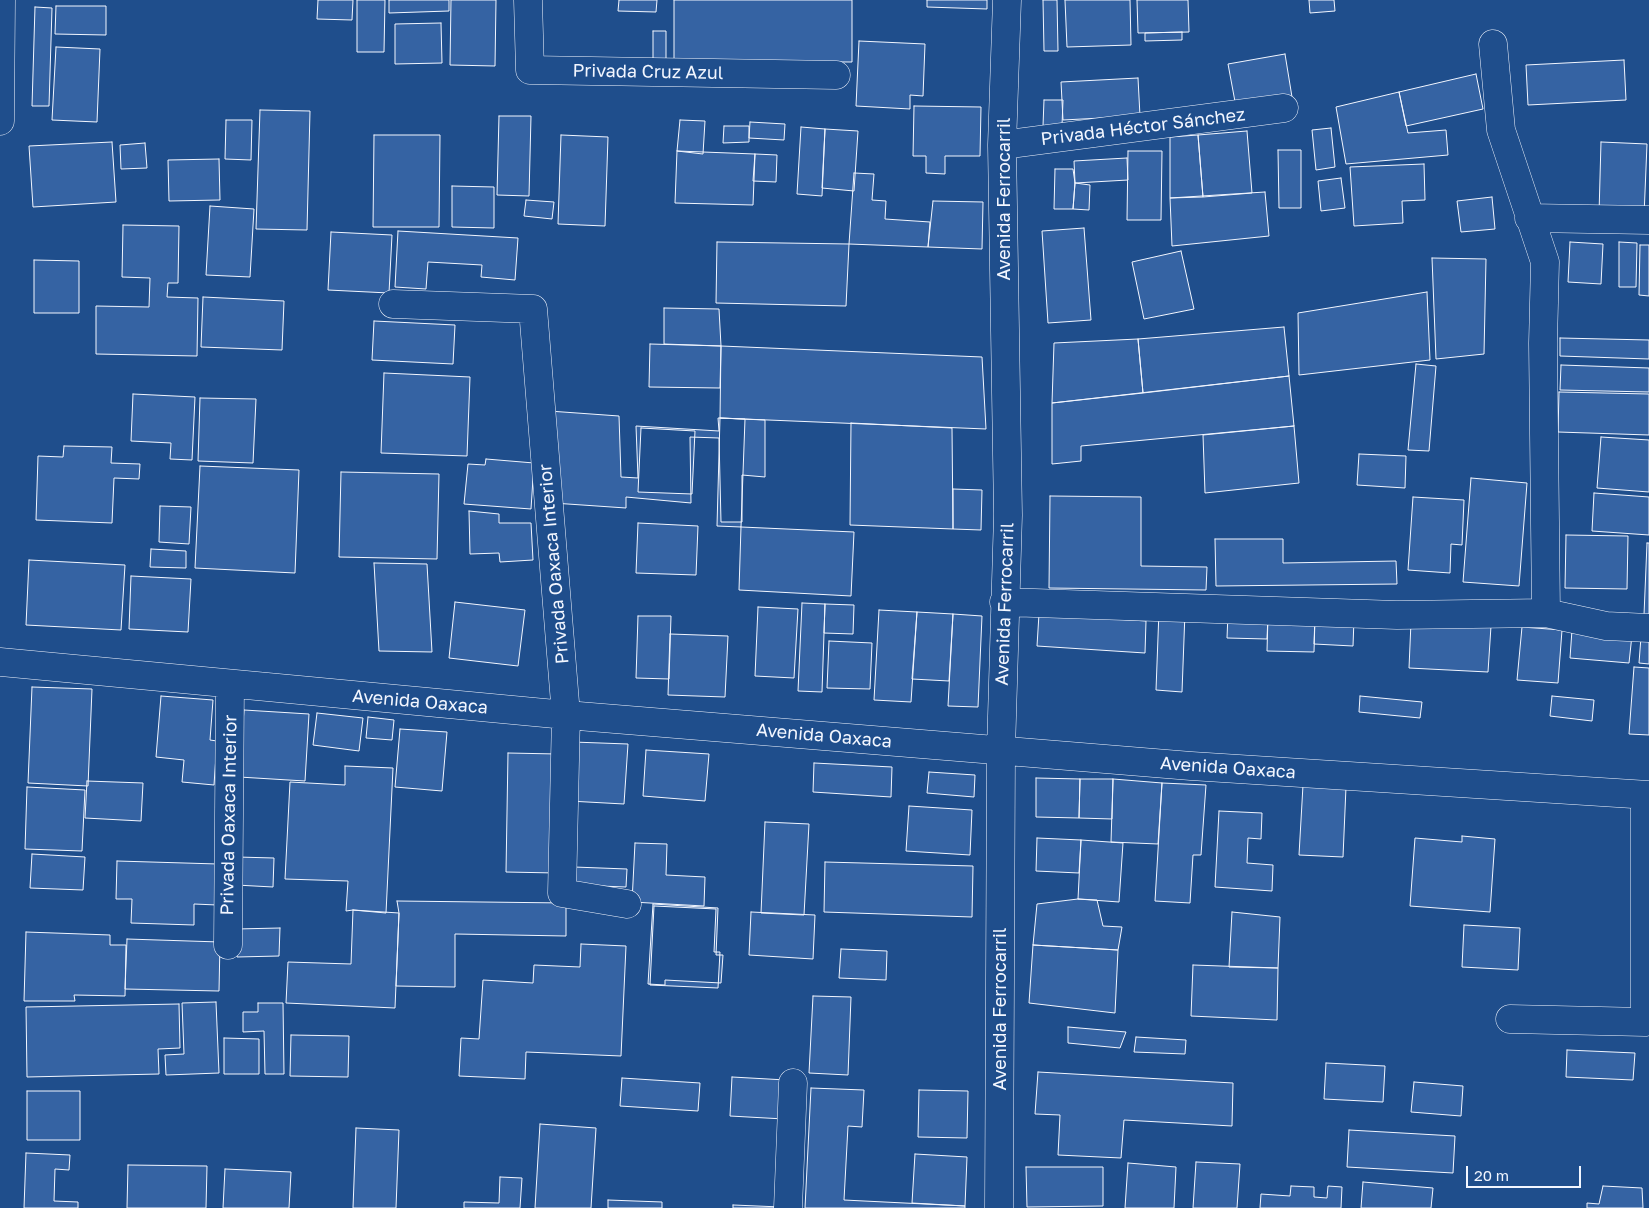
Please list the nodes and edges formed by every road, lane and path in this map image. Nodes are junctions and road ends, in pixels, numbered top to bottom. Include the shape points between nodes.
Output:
1 (1, 0) edge
2 (528, 0) edge
3 (1007, 0) edge
4 (1493, 44) dead end
5 (836, 75) dead end
6 (1284, 108) dead end
7 (0, 121) edge
8 (1002, 145) junction
9 (1529, 218) junction
10 (1649, 220) edge
11 (393, 304) dead end
12 (1004, 602) junction
13 (1546, 613) junction
14 (1649, 628) edge
15 (0, 662) edge
16 (230, 684) junction
17 (566, 715) junction
18 (1001, 750) junction
19 (1647, 795) edge
20 (627, 904) dead end
21 (228, 945) dead end
22 (1510, 1019) dead end
23 (793, 1082) dead end
24 (788, 1208) edge
25 (999, 1208) edge

1 - 7 street
2 - 5 street, Privada Cruz Azul via 530,70
3 - 8 street, Avenida Ferrocarril
4 - 9 street via 1501,130
6 - 8 street, Privada Héctor Sánchez
8 - 12 street, Avenida Ferrocarril via 1008,515
9 - 10 street
9 - 13 street via 1545,262
11 - 17 street, Privada Oaxaca Interior via 533,309
12 - 13 street via 1397,615
12 - 18 street, Avenida Ferrocarril
13 - 14 street via 1606,626
15 - 16 street, Avenida Oaxaca
16 - 17 street, Avenida Oaxaca
16 - 21 street, Privada Oaxaca Interior
17 - 18 street, Avenida Oaxaca
17 - 20 street, Privada Oaxaca Interior via 562,893
18 - 19 street, Avenida Oaxaca via 1191,766
18 - 25 street, Avenida Ferrocarril
19 - 22 street via 1644,1022
23 - 24 street

